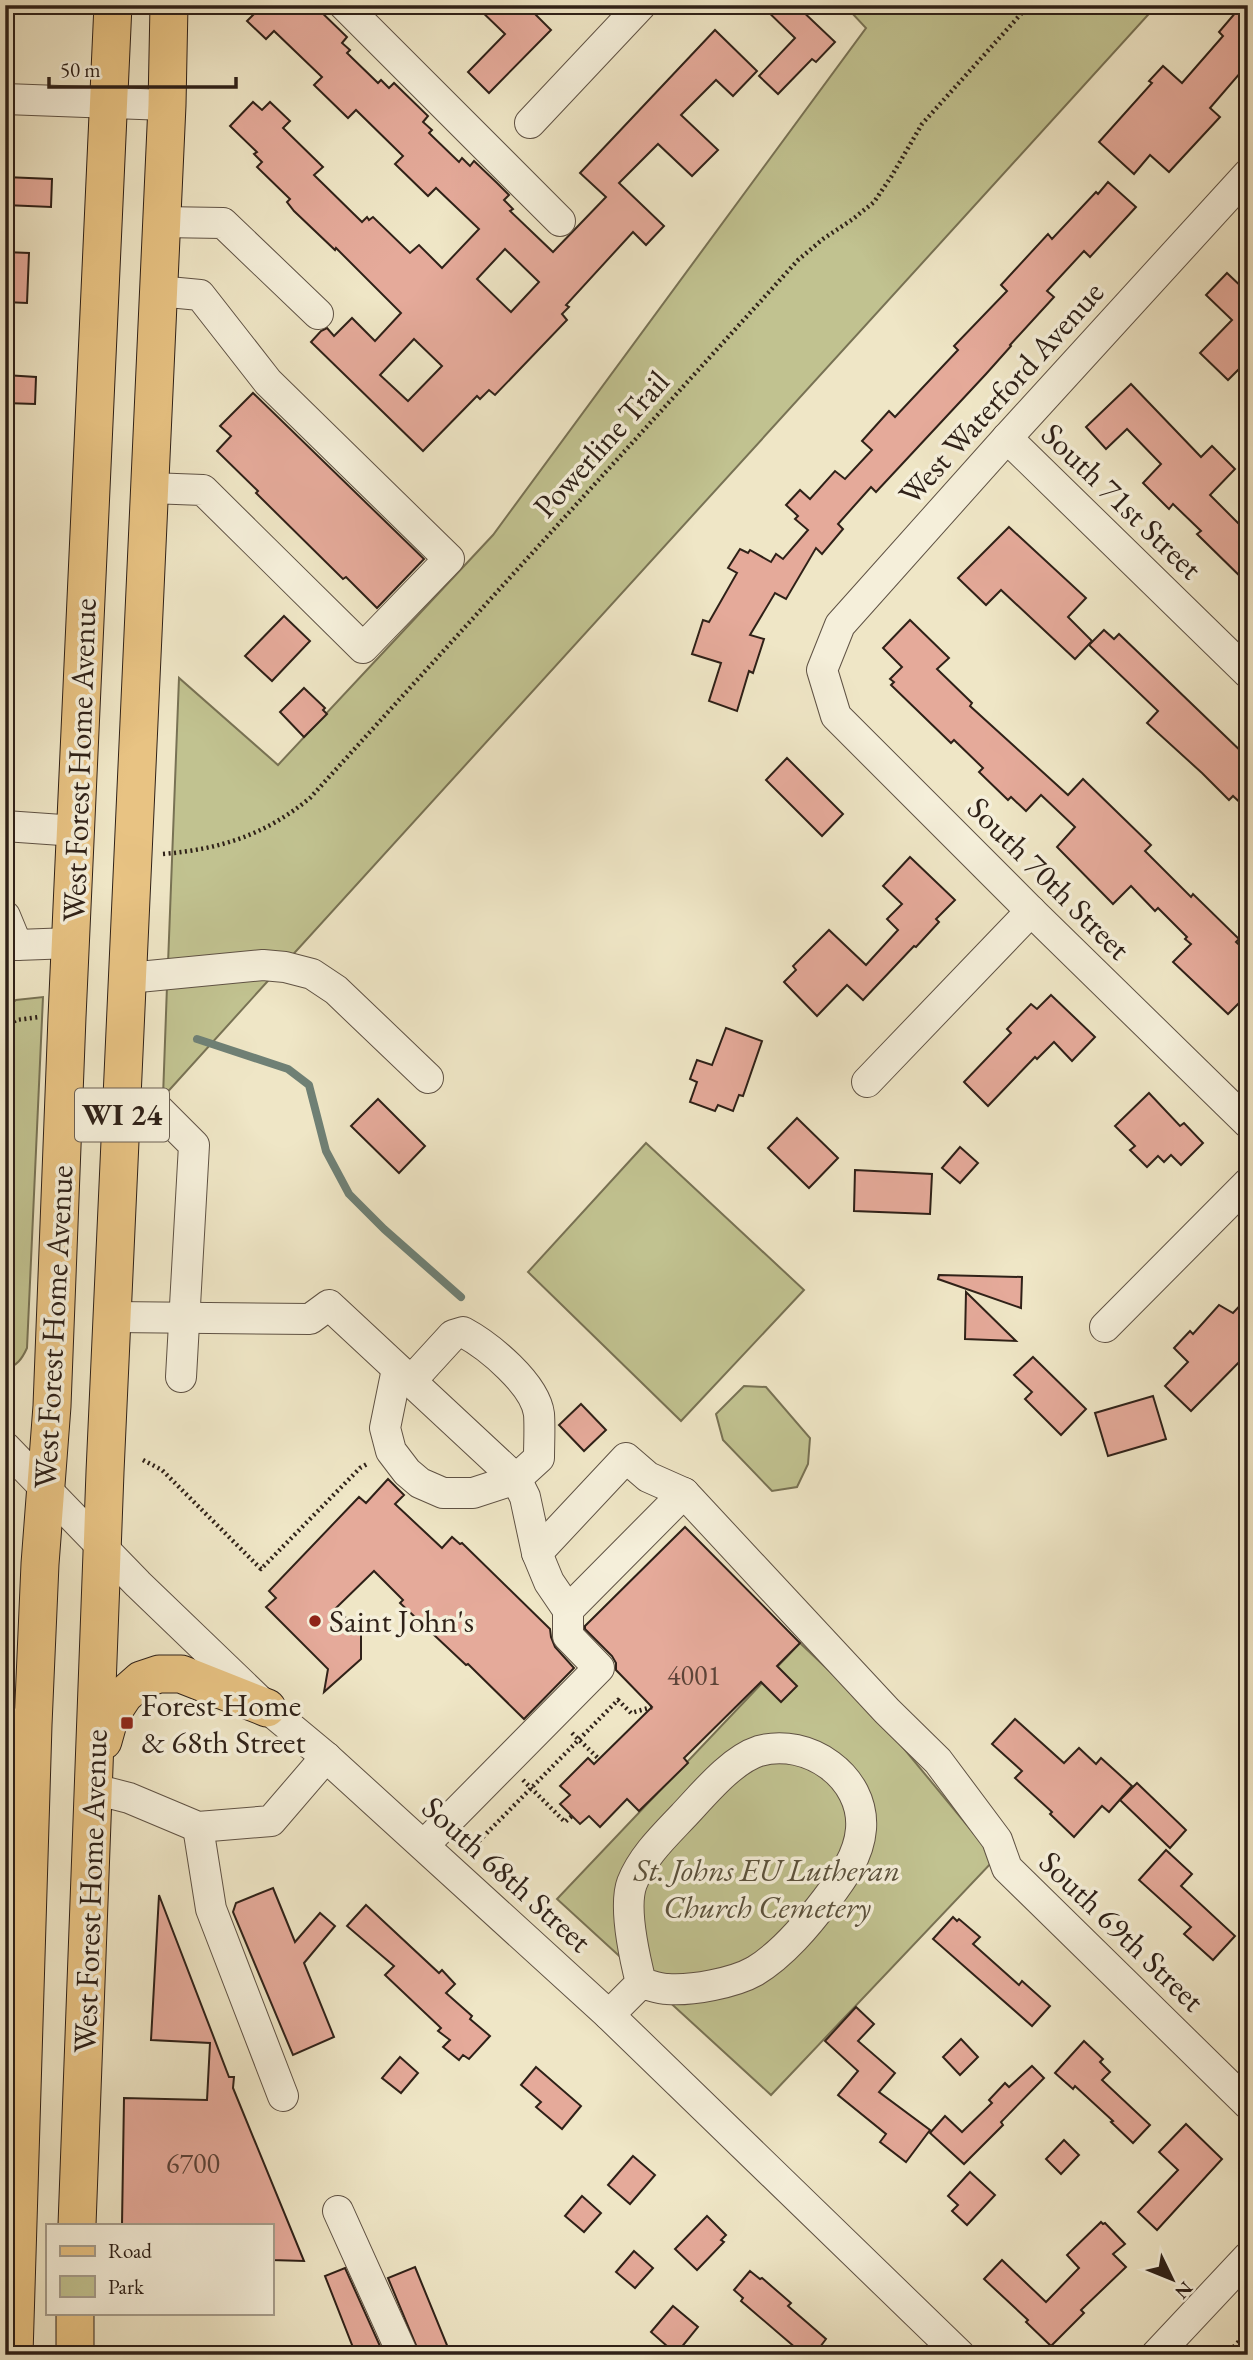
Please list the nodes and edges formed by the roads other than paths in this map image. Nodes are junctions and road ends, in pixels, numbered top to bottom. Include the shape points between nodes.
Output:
1 (113, 5) edge
2 (169, 5) edge
3 (344, 5) edge
4 (627, 10) edge
5 (5, 99) edge
6 (109, 104) junction
7 (167, 105) junction
8 (530, 123) dead end
9 (1241, 194) edge
10 (560, 221) dead end
11 (161, 222) junction
12 (159, 291) junction
13 (318, 314) dead end
14 (1007, 438) junction
15 (150, 488) junction
16 (822, 670) joint
17 (1248, 673) edge
18 (5, 826) edge
19 (76, 831) junction
20 (1031, 911) junction
21 (5, 916) edge
22 (71, 943) junction
23 (11, 955) edge
24 (128, 978) junction
25 (428, 1078) dead end
26 (867, 1083) dead end
27 (123, 1107) junction
28 (1248, 1123) edge
29 (1248, 1183) edge
30 (114, 1317) junction
31 (185, 1318) junction
32 (1105, 1327) dead end
33 (404, 1375) junction
34 (181, 1377) dead end
35 (5, 1447) edge
36 (516, 1479) junction
37 (45, 1489) junction
38 (684, 1493) junction
39 (102, 1548) junction
40 (537, 1553) junction
41 (568, 1610) junction
42 (267, 1708) junction
43 (19, 1724) edge
44 (326, 1757) junction
45 (95, 1781) junction
46 (198, 1827) junction
47 (424, 1845) junction
48 (16, 1907) edge
49 (15, 1978) edge
50 (641, 1983) junction
51 (609, 2015) junction
52 (13, 2079) edge
53 (283, 2096) dead end
54 (1248, 2104) edge
55 (338, 2211) dead end
56 (77, 2224) edge
57 (1248, 2256) edge
58 (75, 2314) edge
59 (14, 2355) edge
60 (75, 2355) edge
61 (403, 2355) edge
62 (960, 2355) edge
63 (1156, 2355) edge

1 - 6 main road, West Forest Home Avenue / WI 24
2 - 7 main road, West Forest Home Avenue / WI 24
3 - 10 street
4 - 8 street
5 - 6 street
6 - 7 street
6 - 19 main road, West Forest Home Avenue / WI 24
7 - 11 main road, West Forest Home Avenue / WI 24
9 - 14 street, West Waterford Avenue
11 - 12 main road, West Forest Home Avenue / WI 24
11 - 13 street via 223,223
12 - 15 main road, West Forest Home Avenue / WI 24
12 - 15 street via 200,295 268,383 449,559 363,648 203,490
14 - 16 street, West Waterford Avenue via 840,625
14 - 17 street, South 71st Street
15 - 24 main road, West Forest Home Avenue / WI 24
16 - 20 street, South 70th Street via 836,716
18 - 19 street
19 - 22 main road, West Forest Home Avenue / WI 24
20 - 26 street
20 - 28 street, South 70th Street
21 - 23 street
22 - 23 street
22 - 37 main road, West Forest Home Avenue / WI 24
24 - 25 street via 262,965 312,974 336,990
24 - 27 main road, West Forest Home Avenue / WI 24
27 - 30 main road, West Forest Home Avenue / WI 24
27 - 31 street via 158,1110 194,1145
29 - 32 street
30 - 31 street
30 - 39 main road, West Forest Home Avenue / WI 24
31 - 33 street via 310,1319 329,1305
31 - 34 street
33 - 36 street
33 - 36 street via 385,1428 391,1451 407,1472 443,1493 473,1493
33 - 36 street via 453,1335 463,1332 482,1342 530,1390 539,1412 540,1458
35 - 37 street, South 68th Street
36 - 40 street via 525,1497
37 - 39 street, South 68th Street
37 - 43 main road, West Forest Home Avenue / WI 24
38 - 40 street via 648,1477 626,1458
38 - 41 street
38 - 54 street, South 69th Street via 938,1761 997,1840 1007,1868
39 - 42 street, South 68th Street
39 - 45 main road, West Forest Home Avenue / WI 24
40 - 41 street
41 - 47 street via 568,1636 599,1668
42 - 44 street, South 68th Street
42 - 45 main road via 181,1674 141,1680 110,1716
43 - 48 main road, West Forest Home Avenue / WI 24
44 - 46 street via 271,1821
44 - 47 street, South 68th Street
45 - 46 street
45 - 56 main road, West Forest Home Avenue / WI 24
46 - 53 street via 211,1909
47 - 51 street, South 68th Street
48 - 49 main road, West Forest Home Avenue / WI 24
49 - 52 main road, West Forest Home Avenue / WI 24
50 - 50 street via 667,1989 732,1980 755,1971 808,1923 845,1873 861,1830 860,1810 835,1768 799,1751 758,1752 711,1785 660,1840 631,1886 633,1950
50 - 51 street
51 - 62 street, South 68th Street
52 - 59 main road, West Forest Home Avenue / WI 24
55 - 61 street
57 - 63 street
58 - 60 main road

